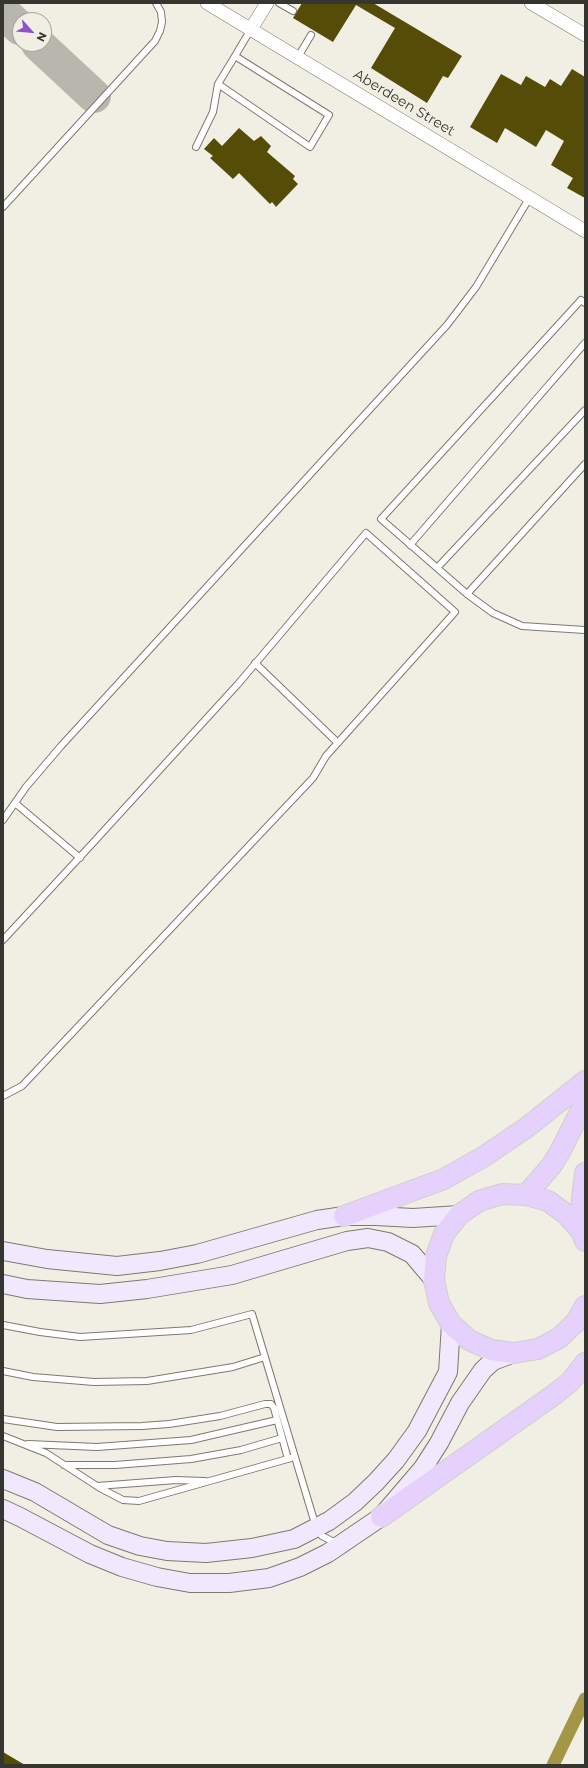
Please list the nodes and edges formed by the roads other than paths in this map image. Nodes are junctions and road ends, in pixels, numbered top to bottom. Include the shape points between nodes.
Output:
1 (156, 3) edge
2 (207, 3) edge
3 (267, 3) edge
4 (279, 3) edge
5 (531, 3) edge
6 (293, 11) dead end
7 (251, 29) junction
8 (311, 35) dead end
9 (585, 35) edge
10 (235, 56) junction
11 (298, 58) junction
12 (218, 84) junction
13 (196, 147) dead end
14 (530, 197) junction
15 (3, 207) edge
16 (585, 230) edge
17 (585, 303) edge
18 (585, 343) edge
19 (585, 410) edge
20 (585, 464) edge
21 (410, 544) junction
22 (437, 568) junction
23 (467, 594) junction
24 (585, 630) edge
25 (255, 663) junction
26 (338, 743) junction
27 (15, 803) junction
28 (3, 820) edge
29 (80, 858) junction
30 (3, 940) edge
31 (585, 1081) edge
32 (3, 1096) edge
33 (585, 1102) edge
34 (585, 1173) edge
35 (526, 1195) junction
36 (459, 1215) junction
37 (344, 1216) junction
38 (583, 1236) edge
39 (3, 1251) edge
40 (434, 1280) junction
41 (3, 1284) edge
42 (585, 1306) edge
43 (451, 1324) junction
44 (3, 1325) edge
45 (514, 1353) junction
46 (265, 1357) junction
47 (585, 1362) edge
48 (3, 1371) edge
49 (3, 1419) edge
50 (277, 1420) junction
51 (3, 1436) edge
52 (282, 1438) junction
53 (24, 1444) junction
54 (295, 1457) junction
55 (288, 1459) junction
56 (64, 1465) junction
57 (3, 1479) edge
58 (211, 1481) junction
59 (97, 1486) junction
60 (3, 1509) edge
61 (381, 1517) junction
62 (316, 1527) junction
63 (340, 1545) junction

1 - 15 lane via 161,12 162,22 155,41
2 - 7 street, Aberdeen Street
3 - 7 street
4 - 6 lane
5 - 9 street
7 - 10 lane
7 - 11 street, Aberdeen Street
8 - 11 lane
10 - 12 lane
10 - 12 lane via 329,115 310,147
11 - 14 street, Aberdeen Street
12 - 13 lane via 213,112
14 - 16 street, Aberdeen Street
14 - 27 lane via 476,287 447,325 61,746
17 - 21 lane via 582,300 381,519
18 - 21 lane
19 - 22 lane
20 - 23 lane
21 - 22 lane
22 - 23 lane
23 - 24 lane via 493,613 522,626
25 - 26 lane
25 - 26 lane via 366,532 455,612
25 - 29 lane
26 - 32 lane via 326,756 313,778 22,1086
27 - 28 lane
27 - 29 lane
29 - 30 lane
31 - 37 main road via 526,1128 483,1157 444,1178
33 - 35 main road via 552,1165
34 - 38 main road via 582,1198
35 - 36 main road via 502,1194 479,1201
35 - 38 main road via 548,1201 566,1214
36 - 37 main road via 413,1218
36 - 40 main road via 444,1234 436,1256
37 - 39 main road via 317,1220 197,1254 117,1266 47,1259
40 - 41 main road via 422,1264 406,1250 388,1242 368,1238 347,1241 232,1275 147,1289 100,1294 27,1289
40 - 43 main road via 439,1303
42 - 45 main road via 576,1322 559,1338 538,1349
43 - 45 main road via 469,1340 491,1350
43 - 62 main road via 448,1372 417,1431 396,1460 355,1502
44 - 46 lane via 80,1337 191,1330 252,1314
45 - 61 main road via 493,1361 483,1370 460,1403 423,1468
46 - 48 lane via 233,1367 147,1381 94,1382 33,1377
46 - 54 lane
47 - 61 main road via 570,1382 555,1394
49 - 50 lane via 57,1427 142,1426 220,1416 270,1404 274,1408
50 - 52 lane
50 - 53 lane via 191,1440 97,1447
51 - 53 lane
52 - 55 lane
52 - 56 lane via 241,1450 191,1458 115,1465
53 - 56 lane via 46,1453
54 - 55 lane
54 - 62 lane
55 - 58 lane
56 - 59 lane
57 - 62 main road via 35,1492 108,1535 167,1552 206,1553 252,1548 294,1539
58 - 59 lane via 176,1480
58 - 59 lane via 139,1501 123,1500
60 - 63 main road via 90,1554 122,1567 157,1578 190,1583 229,1583 269,1578 300,1567
61 - 63 main road
62 - 63 lane via 322,1536

